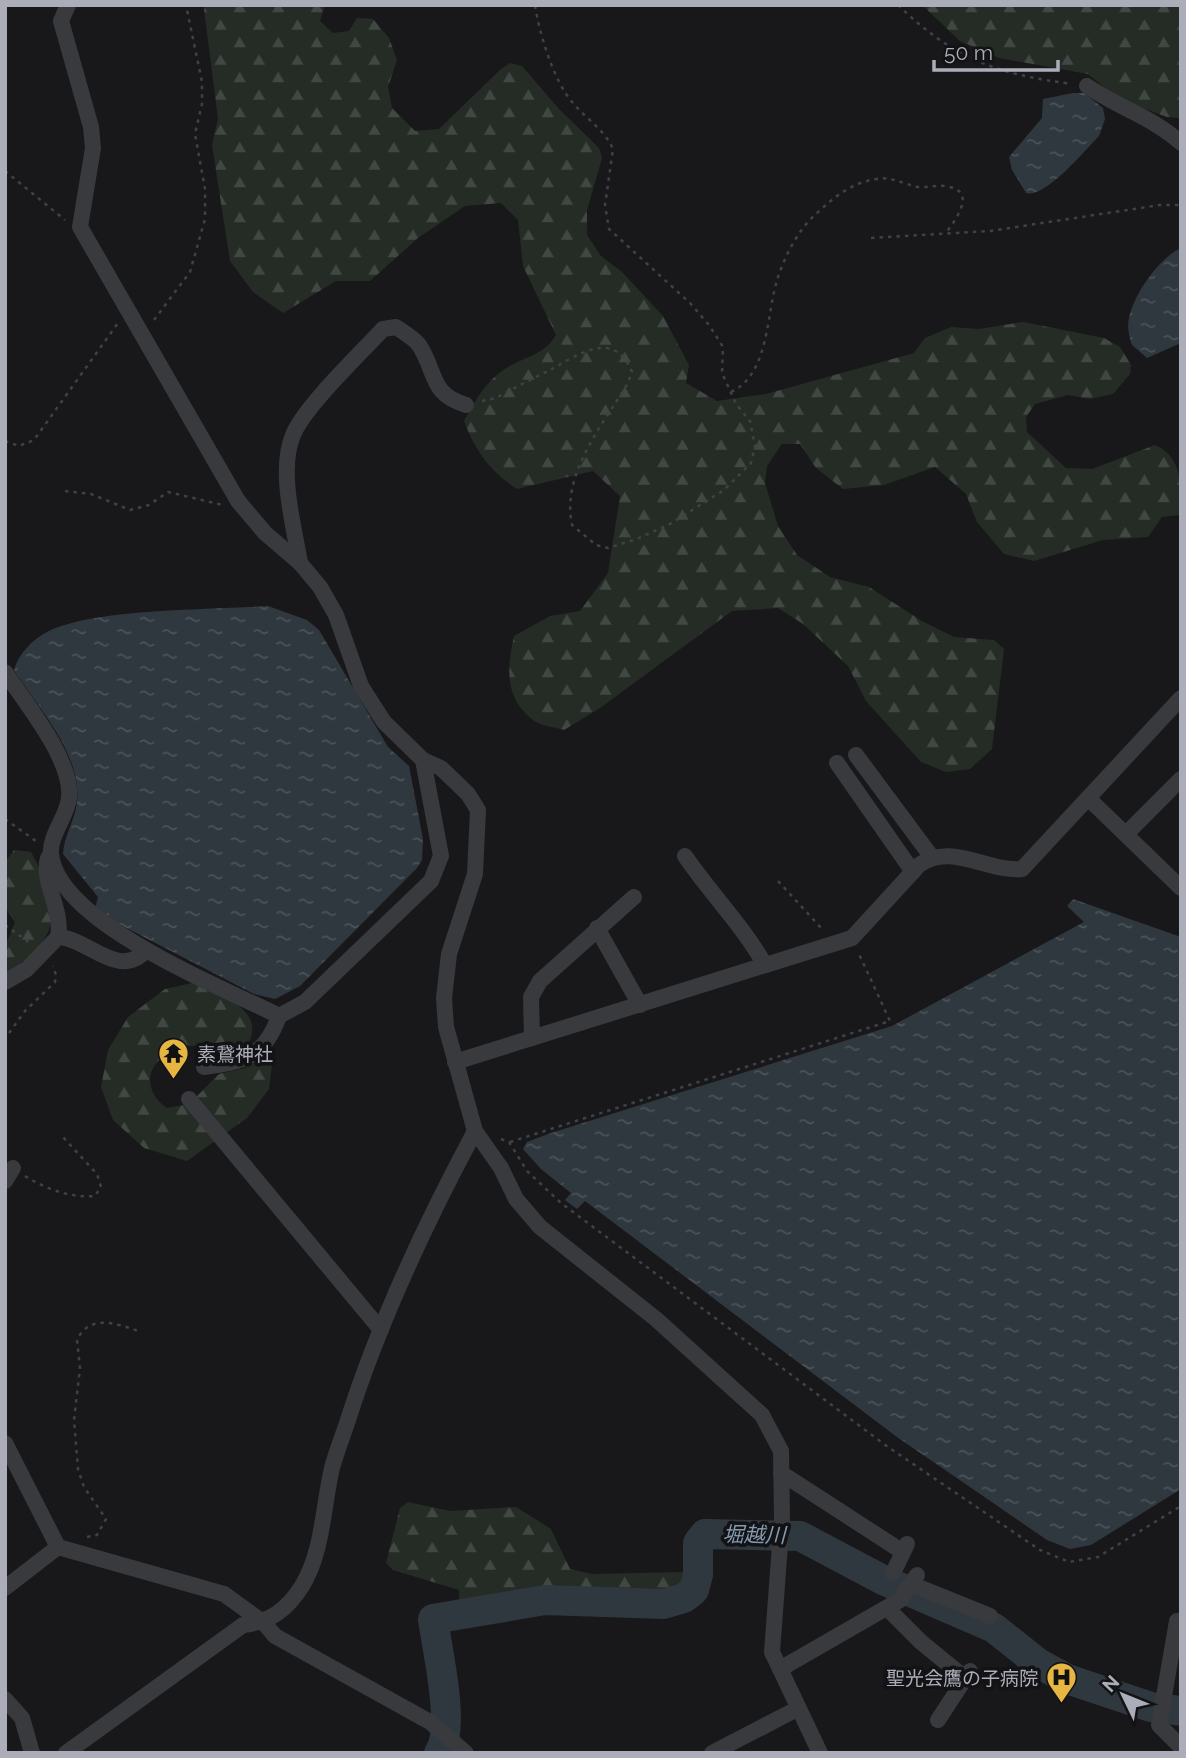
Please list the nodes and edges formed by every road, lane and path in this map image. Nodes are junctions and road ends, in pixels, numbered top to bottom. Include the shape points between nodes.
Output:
1 (68, 5) edge
2 (186, 5) edge
3 (536, 5) edge
4 (898, 5) edge
5 (1087, 86) joint
6 (1181, 143) edge
7 (5, 171) edge
8 (1181, 205) edge
9 (80, 227) junction
10 (945, 234) junction
11 (871, 238) dead end
12 (130, 316) junction
13 (139, 331) junction
14 (731, 392) junction
15 (466, 405) joint
16 (5, 441) edge
17 (65, 491) dead end
18 (238, 501) junction
19 (300, 563) junction
20 (5, 672) edge
21 (1181, 698) edge
22 (856, 755) dead end
23 (423, 760) junction
24 (837, 763) dead end
25 (1181, 779) edge
26 (1089, 799) junction
27 (5, 818) edge
28 (1126, 834) junction
29 (50, 851) junction
30 (685, 856) dead end
31 (932, 856) junction
32 (913, 872) junction
33 (778, 881) dead end
34 (1181, 888) edge
35 (634, 897) dead end
36 (5, 925) edge
37 (597, 928) junction
38 (58, 937) junction
39 (852, 938) junction
40 (835, 943) junction
41 (146, 950) junction
42 (43, 954) junction
43 (765, 965) junction
44 (5, 982) edge
45 (640, 1005) junction
46 (279, 1016) junction
47 (9, 1033) dead end
48 (532, 1038) junction
49 (456, 1062) junction
50 (204, 1067) dead end
51 (189, 1099) dead end
52 (475, 1131) junction
53 (62, 1136) dead end
54 (509, 1142) junction
55 (9, 1175) edge
56 (382, 1330) junction
57 (138, 1331) dead end
58 (5, 1443) edge
59 (781, 1473) junction
60 (1181, 1506) edge
61 (58, 1547) junction
62 (893, 1573) dead end
63 (5, 1588) edge
64 (887, 1608) junction
65 (990, 1616) dead end
66 (1177, 1621) dead end
67 (264, 1623) junction
68 (780, 1669) junction
69 (1175, 1672) edge
70 (5, 1699) edge
71 (797, 1709) junction
72 (938, 1720) dead end
73 (1181, 1747) edge
74 (32, 1753) edge
75 (66, 1753) edge
76 (466, 1753) edge
77 (712, 1753) edge
78 (820, 1753) edge

1 - 9 street via 61,21 93,148
2 - 13 path via 202,82 195,134 205,188 205,219 190,272 169,303
3 - 14 path via 544,46 566,95 604,133 613,149 604,205 609,229 709,325 723,347 722,373
4 - 5 path via 936,40 966,58 1039,80
5 - 6 street via 1166,128
7 - 9 path
8 - 10 path
9 - 12 street
10 - 11 path
10 - 14 path via 964,203 952,187 921,187 877,178 841,192 800,230 777,280 751,377
12 - 13 street
12 - 16 path via 109,332 34,440 19,446
13 - 18 street
14 - 15 path via 750,421 755,446 751,463 739,478 699,507 637,539 608,548 596,545 572,525 569,490 628,383 632,372 628,361 616,351 586,349 496,398
15 - 19 street via 440,392 418,343 396,327 383,328 293,434 288,452 288,498
17 - 18 path via 91,494 130,510 149,505 168,492 227,507
18 - 19 street via 265,533
19 - 23 street via 336,615 361,686 384,722
20 - 29 street via 62,761 67,779 65,817
21 - 26 street
22 - 31 street
23 - 46 street via 441,856 430,881 305,1002
23 - 49 street via 441,768 478,810 475,874 449,954 444,998
24 - 32 street
25 - 28 street
26 - 28 street
26 - 31 street via 1022,869 944,854
27 - 29 path
28 - 34 street
29 - 38 street via 46,867 59,913
29 - 41 street via 59,876 82,906
30 - 43 street via 747,933
31 - 32 street
32 - 39 street
33 - 40 path
35 - 37 street
36 - 42 path
37 - 45 street
37 - 48 street via 540,981 531,997
38 - 41 street via 70,937 122,962 139,958
38 - 42 street
39 - 40 street
39 - 54 path via 890,1021
40 - 43 street
41 - 46 street
42 - 44 street
42 - 47 path via 54,968 55,982
43 - 45 street
45 - 48 street
46 - 50 street via 271,1034 242,1062
48 - 49 street
49 - 52 street
51 - 56 street
52 - 54 path
52 - 56 street via 447,1182
52 - 59 street via 516,1199 540,1227 656,1319 762,1415 781,1451
53 - 55 path via 97,1174 101,1187 95,1196 79,1197
54 - 60 path via 527,1171 561,1203 888,1447 1055,1558 1069,1562 1098,1557
56 - 67 street via 333,1467 316,1549 302,1586
57 - 61 path via 98,1322 88,1325 77,1340 80,1368 74,1420 78,1469 84,1487 106,1519 97,1535
58 - 61 street
59 - 62 street via 905,1548
59 - 68 street via 772,1652
61 - 63 street
61 - 67 street via 224,1594
64 - 65 street via 900,1600 914,1580
64 - 68 street
64 - 72 street via 921,1642 968,1674
66 - 69 street
67 - 75 street via 243,1625
67 - 76 street via 275,1636 430,1722
68 - 71 street
69 - 73 street via 1159,1725
70 - 74 street via 22,1718
71 - 77 street
71 - 78 street

